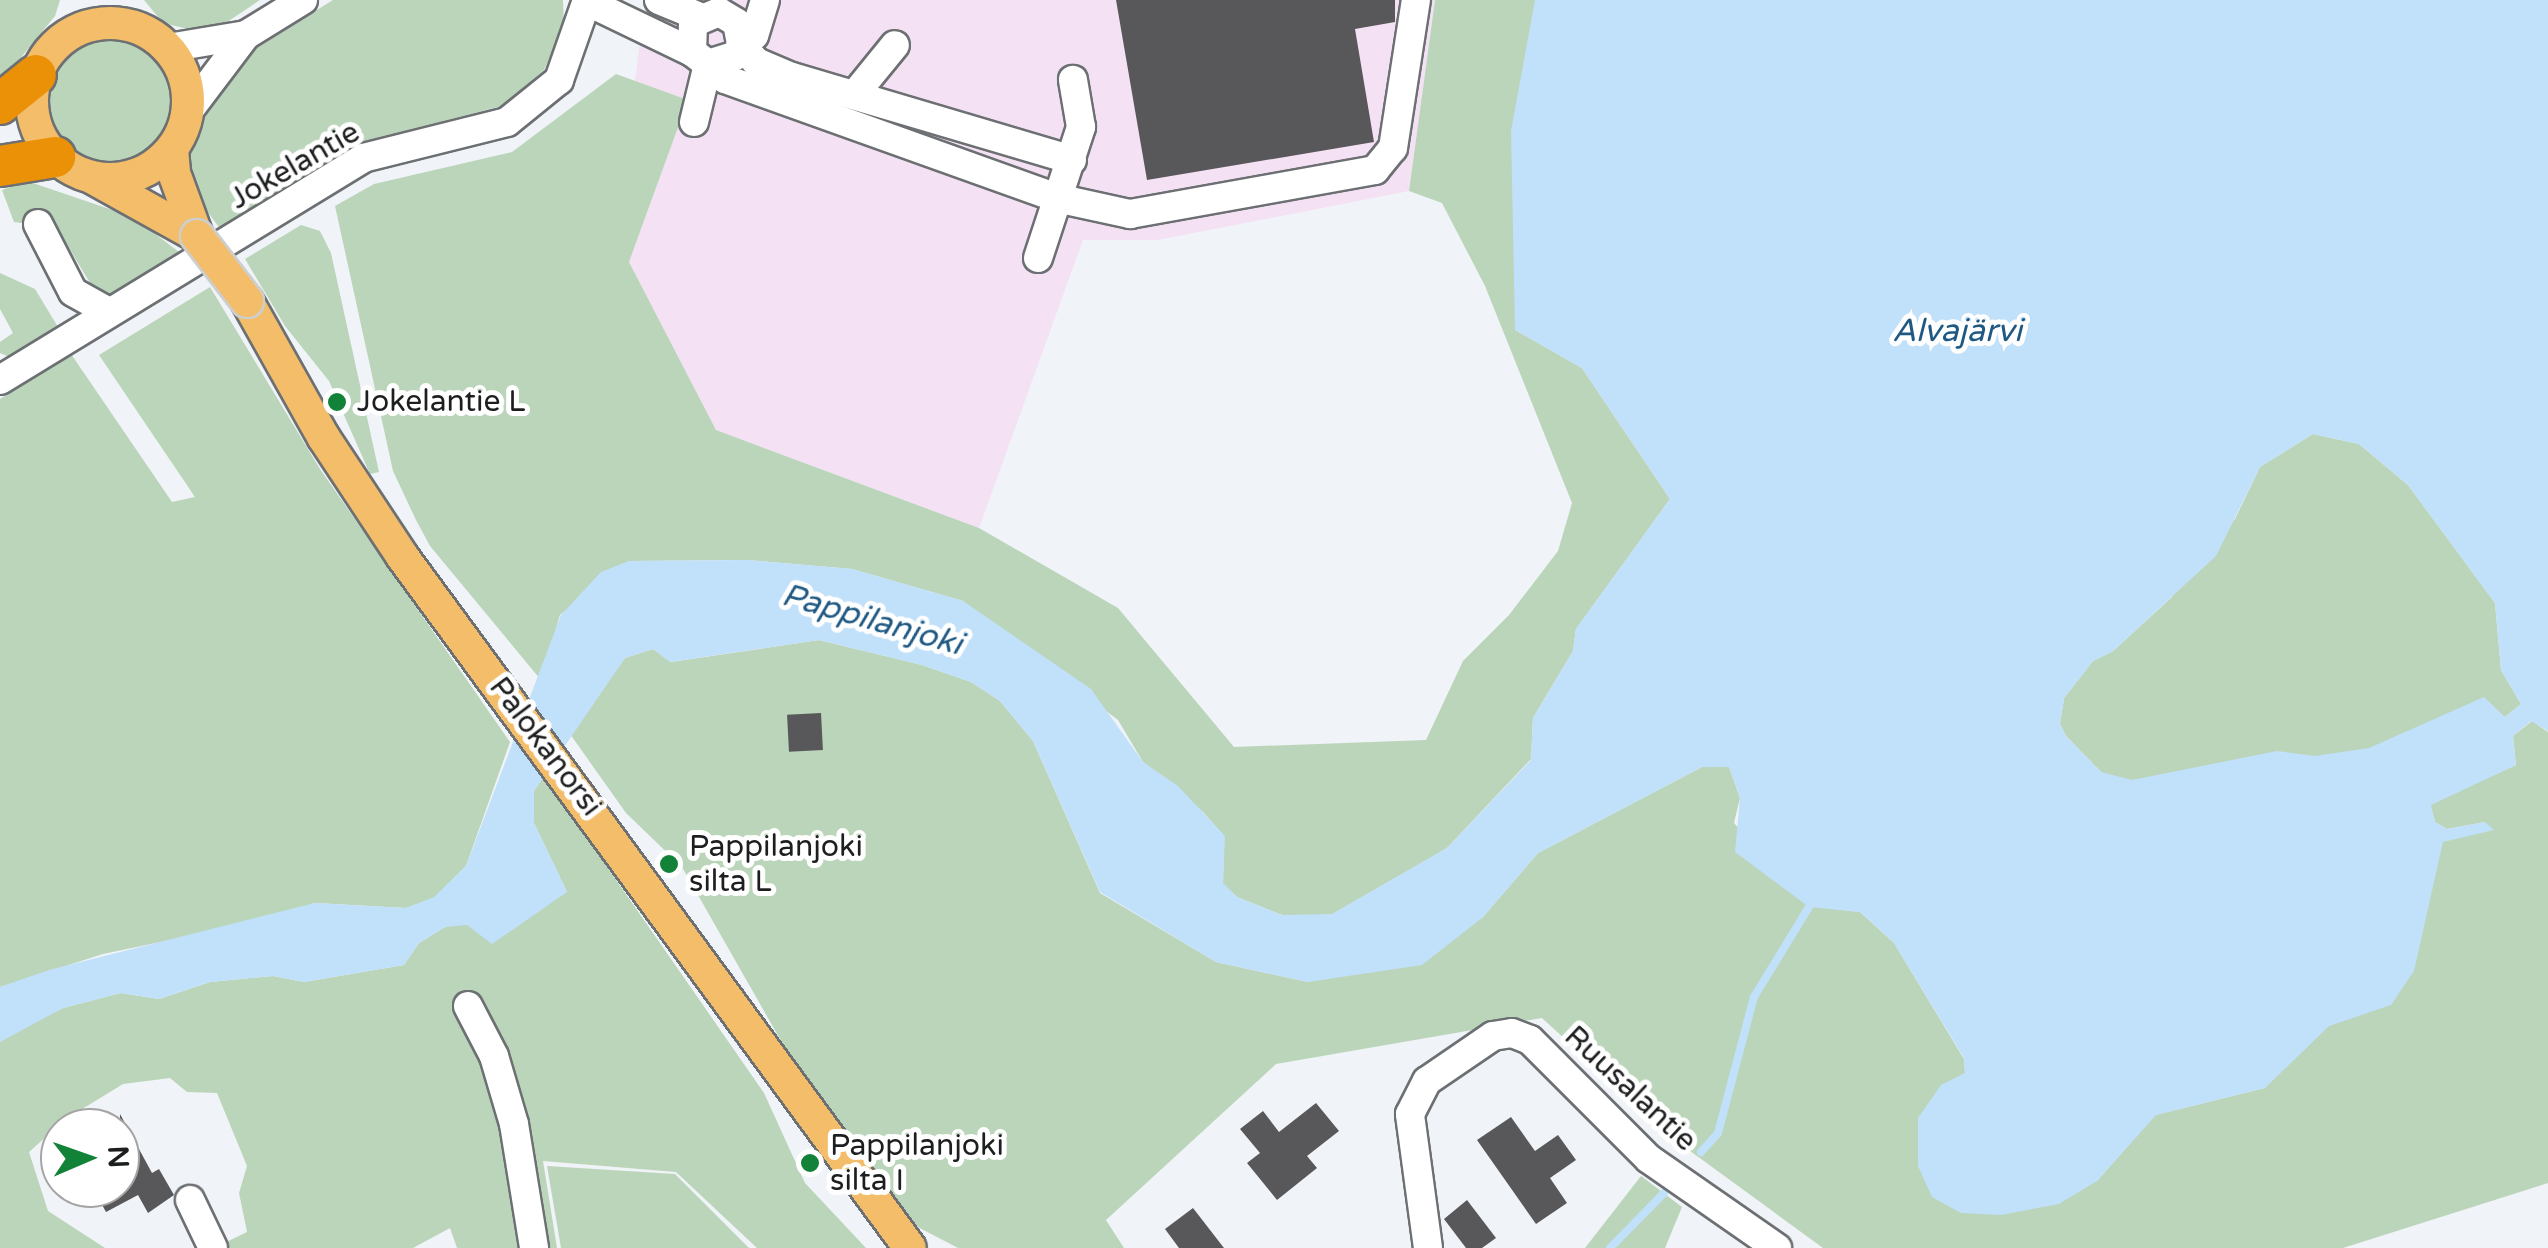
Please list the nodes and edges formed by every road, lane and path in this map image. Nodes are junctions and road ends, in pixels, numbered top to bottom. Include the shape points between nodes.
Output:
1 (74, 0) edge
2 (122, 0) edge
3 (304, 0) edge
4 (659, 0) edge
5 (764, 0) edge
6 (1416, 0) edge
7 (587, 1) edge
8 (717, 10) edge
9 (70, 33) junction
10 (246, 35) junction
11 (156, 39) junction
12 (741, 44) junction
13 (894, 45) dead end
14 (700, 58) junction
15 (36, 75) junction
16 (1073, 80) dead end
17 (855, 94) junction
18 (0, 104) edge
19 (187, 112) junction
20 (694, 122) dead end
21 (172, 149) junction
22 (55, 157) junction
23 (1072, 160) junction
24 (0, 166) edge
25 (93, 178) junction
26 (1062, 199) junction
27 (38, 224) dead end
28 (197, 236) junction
29 (1038, 258) dead end
30 (109, 312) junction
31 (0, 379) edge
32 (468, 1006) dead end
33 (190, 1200) dead end
34 (213, 1248) edge
35 (534, 1248) edge
36 (910, 1248) edge
37 (1428, 1248) edge
38 (1777, 1248) edge

1 - 9 main road
2 - 11 main road
3 - 10 street
4 - 8 street
5 - 12 street via 754,35
6 - 26 street via 1393,148 1376,170 1130,214
7 - 14 street
7 - 30 street, Jokelantie via 558,80 508,122 363,158
8 - 12 street via 737,23
8 - 14 street via 689,33
9 - 11 main road via 94,24
9 - 15 main road
10 - 11 street
10 - 19 street
11 - 19 main road via 184,78
12 - 14 street via 728,62
12 - 17 street via 756,62
13 - 17 street
14 - 20 street
14 - 26 street via 725,79
15 - 18 highway
15 - 22 main road via 38,133
16 - 23 street via 1081,127
17 - 23 street
19 - 21 main road
21 - 25 main road via 122,179
21 - 28 main road, Palokanorsi
22 - 24 highway
22 - 25 main road
23 - 26 street
25 - 28 main road, Palokanorsi
26 - 29 street
27 - 30 street via 73,292
28 - 36 main road, Palokanorsi, bridge via 247,301 324,438 402,556
30 - 31 street, Jokelantie
32 - 35 street via 494,1056 514,1124
33 - 34 street
37 - 38 street, Ruusalantie via 1410,1114 1427,1081 1493,1036 1512,1033 1530,1040 1649,1159

